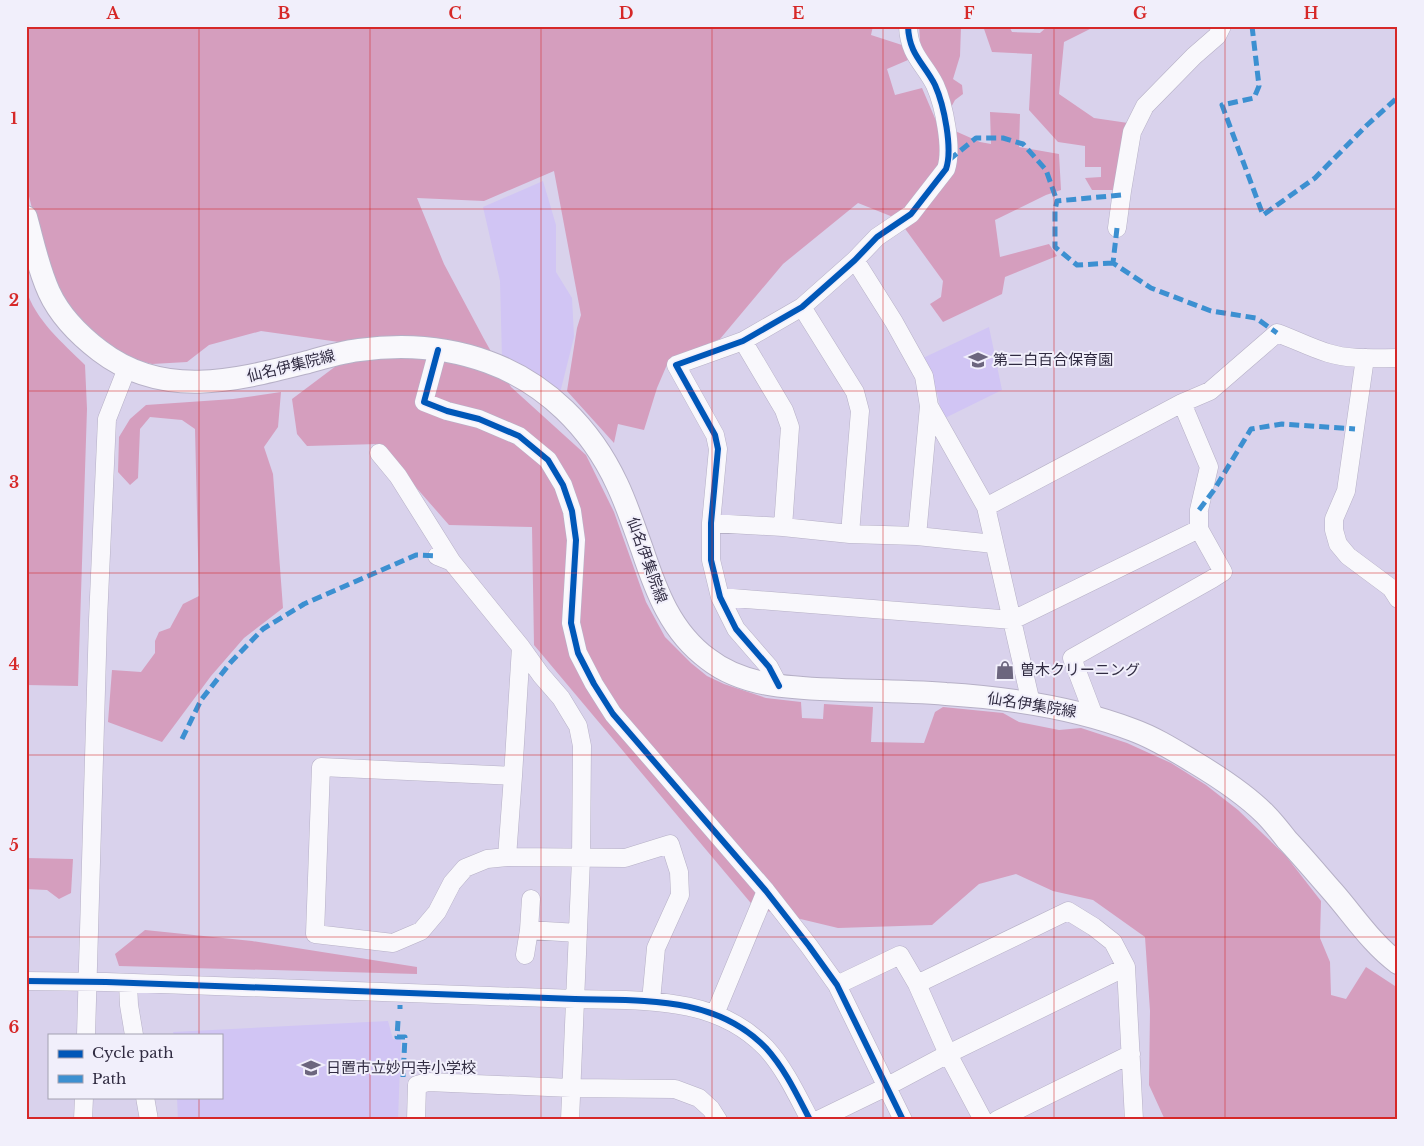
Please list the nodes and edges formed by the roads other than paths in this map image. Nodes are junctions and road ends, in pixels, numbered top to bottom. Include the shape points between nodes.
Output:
1 (908, 26) edge
2 (1222, 26) edge
3 (26, 217) edge
4 (1117, 228) dead end
5 (855, 260) junction
6 (802, 306) junction
7 (743, 340) junction
8 (438, 350) junction
9 (1365, 358) junction
10 (1398, 358) edge
11 (127, 368) junction
12 (1182, 403) junction
13 (929, 406) junction
14 (379, 453) dead end
15 (986, 507) junction
16 (711, 523) junction
17 (783, 527) junction
18 (1199, 529) junction
19 (850, 534) junction
20 (917, 536) junction
21 (994, 544) junction
22 (720, 597) junction
23 (1398, 599) edge
24 (1013, 620) junction
25 (521, 647) junction
26 (779, 686) junction
27 (1031, 703) junction
28 (1094, 716) junction
29 (513, 776) junction
30 (508, 857) junction
31 (581, 859) junction
32 (766, 891) junction
33 (531, 899) dead end
34 (529, 930) junction
35 (578, 933) junction
36 (525, 955) dead end
37 (1398, 963) edge
38 (1126, 967) junction
39 (26, 981) edge
40 (88, 982) junction
41 (128, 983) junction
42 (917, 984) junction
43 (837, 985) junction
44 (575, 999) junction
45 (651, 1001) junction
46 (715, 1014) junction
47 (86, 1034) edge
48 (134, 1034) edge
49 (948, 1054) junction
50 (1131, 1054) junction
51 (886, 1087) junction
52 (571, 1088) junction
53 (84, 1098) edge
54 (145, 1098) edge
55 (82, 1120) edge
56 (149, 1120) edge
57 (416, 1120) edge
58 (570, 1120) edge
59 (718, 1120) edge
60 (810, 1120) edge
61 (818, 1120) edge
62 (903, 1120) edge
63 (983, 1120) edge
64 (997, 1120) edge
65 (1134, 1120) edge

1 - 5 street via 915,54 934,85 945,116 949,160 946,169 911,214 877,237
2 - 4 street via 1218,36 1145,106 1132,132
3 - 11 main road, 仙名伊集院線 via 44,279 56,305 82,336
5 - 6 street
5 - 13 street via 924,376
6 - 7 street
6 - 19 street via 855,392 860,411
7 - 16 street via 676,365 715,434 718,449
7 - 17 street via 784,410 790,427
8 - 11 main road, 仙名伊集院線 via 390,347 354,350 255,375 209,381 170,380
8 - 26 main road, 仙名伊集院線 via 462,354 523,377 572,416 617,483 656,589 677,628 705,658 721,669 756,682
8 - 32 street via 424,402 479,419 519,436 548,460 563,485 572,510 576,540 571,623 578,653 594,684 613,714
9 - 10 street
9 - 12 street via 1326,353 1277,332 1210,391
9 - 23 street via 1346,491 1334,519 1334,530 1338,544 1348,556 1391,588
11 - 40 street via 107,419
12 - 15 street
12 - 18 street via 1210,467 1198,510
13 - 15 street
13 - 20 street
14 - 25 street via 398,476 444,559
15 - 21 street
16 - 17 street
16 - 22 street via 711,560
17 - 19 street
18 - 24 street
18 - 28 street via 1223,572 1072,658
19 - 20 street
20 - 21 street
21 - 24 street
22 - 24 street
22 - 26 street via 736,629 769,667
24 - 27 street
25 - 29 street
25 - 31 street via 561,698 578,726 582,746
26 - 27 main road, 仙名伊集院線 via 941,694
27 - 28 main road, 仙名伊集院線
28 - 37 main road, 仙名伊集院線 via 1156,739 1242,794 1264,813 1369,936
29 - 30 street
29 - 30 street via 321,767 315,934 393,943 421,931 465,868 487,859
30 - 31 street
31 - 35 street
31 - 45 street via 625,858 670,844 679,872 680,896 656,948
32 - 43 street
32 - 46 street
33 - 34 street
34 - 35 street
34 - 36 street
35 - 44 street
38 - 42 street via 1113,942 1068,911
38 - 49 street
38 - 50 street
39 - 40 street
40 - 41 street
40 - 47 street
41 - 44 street
41 - 48 street
42 - 43 street via 900,955
42 - 49 street
43 - 51 street
44 - 45 street
44 - 52 street
45 - 46 street via 689,1006
46 - 60 street via 748,1032 766,1049 788,1077
49 - 51 street
49 - 63 street
50 - 64 street
50 - 65 street
51 - 61 street
51 - 62 street
52 - 57 street via 428,1082 417,1085
52 - 58 street
52 - 59 street via 675,1089 699,1098 712,1109
53 - 55 street
54 - 56 street

